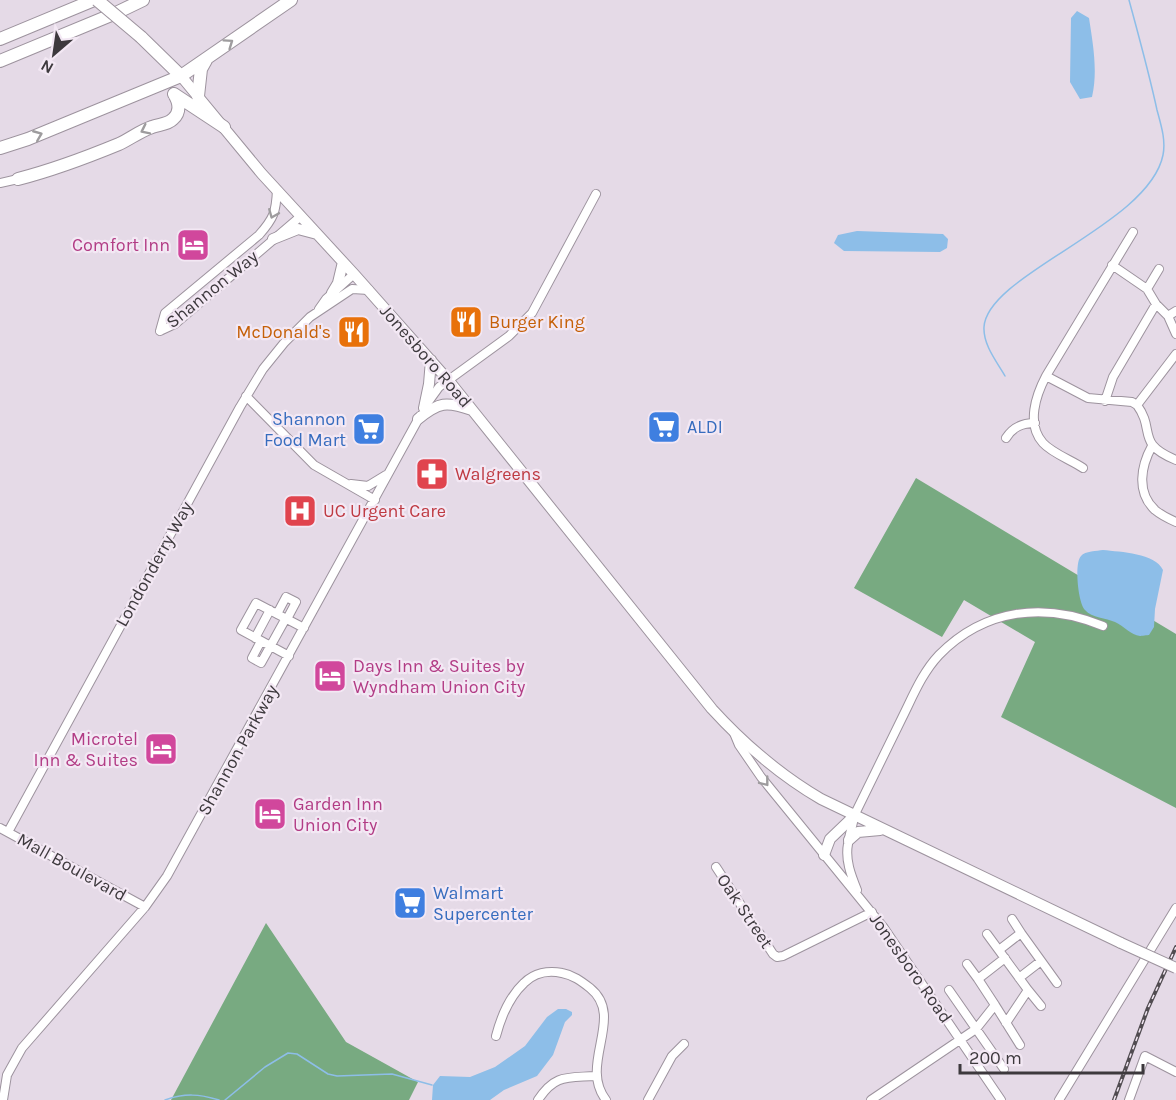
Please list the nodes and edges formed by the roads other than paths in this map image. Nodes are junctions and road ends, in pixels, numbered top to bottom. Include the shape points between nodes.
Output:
1 (96, 0) edge
2 (143, 0) edge
3 (291, 0) edge
4 (0, 39) edge
5 (208, 57) junction
6 (0, 61) edge
7 (181, 76) junction
8 (153, 88) junction
9 (174, 94) junction
10 (198, 96) junction
11 (224, 127) junction
12 (0, 148) edge
13 (18, 179) joint
14 (0, 183) edge
15 (277, 190) junction
16 (596, 194) dead end
17 (301, 216) junction
18 (1133, 232) dead end
19 (318, 234) junction
20 (273, 239) junction
21 (343, 262) junction
22 (1112, 265) junction
23 (1159, 269) dead end
24 (354, 274) junction
25 (1147, 289) junction
26 (369, 290) junction
27 (332, 293) junction
28 (1156, 304) junction
29 (318, 310) junction
30 (1172, 314) edge
31 (1176, 334) edge
32 (1176, 354) edge
33 (431, 360) junction
34 (1046, 376) junction
35 (449, 381) junction
36 (246, 396) junction
37 (1105, 401) junction
38 (1137, 405) junction
39 (424, 408) junction
40 (472, 410) junction
41 (418, 419) junction
42 (1035, 423) junction
43 (1006, 438) dead end
44 (1152, 446) junction
45 (1176, 460) edge
46 (1083, 468) dead end
47 (389, 473) junction
48 (339, 480) junction
49 (375, 500) junction
50 (1176, 522) edge
51 (274, 612) junction
52 (286, 619) junction
53 (1103, 626) dead end
54 (304, 628) junction
55 (258, 639) junction
56 (271, 646) junction
57 (289, 656) junction
58 (734, 733) junction
59 (854, 816) junction
60 (4, 830) edge
61 (884, 830) junction
62 (849, 840) junction
63 (824, 855) junction
64 (716, 867) dead end
65 (859, 896) junction
66 (145, 907) junction
67 (1176, 908) edge
68 (872, 912) junction
69 (1012, 919) dead end
70 (1021, 933) junction
71 (987, 934) dead end
72 (999, 950) junction
73 (1005, 958) junction
74 (1041, 962) junction
75 (967, 964) dead end
76 (1176, 968) edge
77 (1019, 978) junction
78 (978, 979) junction
79 (1057, 983) dead end
80 (949, 990) dead end
81 (1028, 990) junction
82 (994, 1005) junction
83 (1041, 1006) dead end
84 (1006, 1023) junction
85 (976, 1029) junction
86 (496, 1036) dead end
87 (960, 1040) junction
88 (684, 1044) dead end
89 (1020, 1045) dead end
90 (1004, 1069) dead end
91 (1176, 1072) edge
92 (595, 1076) junction
93 (3, 1100) edge
94 (538, 1100) edge
95 (606, 1100) edge
96 (648, 1100) edge
97 (871, 1100) edge
98 (1001, 1100) edge
99 (1059, 1100) edge
100 (1129, 1100) edge

1 - 4 highway
1 - 7 highway, Jonesboro Road, bridge
2 - 6 highway
5 -> 3 highway
5 - 7 highway
5 - 10 highway via 201,69
7 - 8 highway
7 - 10 main road, Jonesboro Road
8 - 9 highway
12 -> 8 highway
9 - 11 highway
9 -> 13 highway via 179,108 169,122 59,168
10 - 11 main road, Jonesboro Road
11 - 15 main road, Jonesboro Road
13 - 14 street
15 - 17 main road, Jonesboro Road
15 -> 20 street, Shannon Way via 271,222 165,313 160,331 175,324
16 - 35 street, Shannon Parkway via 532,312 509,336
17 - 19 main road, Jonesboro Road
17 - 20 street, Shannon Way
18 - 22 street
19 - 20 main road via 298,229
19 - 21 main road, Jonesboro Road
21 - 24 main road, Jonesboro Road
21 - 27 main road
22 - 25 street
22 - 34 street
23 - 25 street
24 - 26 main road, Jonesboro Road
24 - 27 street, Londonderry Way
25 - 28 street
26 - 29 street, Londonderry Way via 352,289
26 - 33 main road, Jonesboro Road
27 - 29 street, Londonderry Way
28 - 30 street
28 - 37 street via 1113,377
29 - 36 street, Londonderry Way via 284,343
30 - 31 street
32 - 38 street
33 - 35 main road, Jonesboro Road
33 - 39 main road
34 - 37 street via 1088,398
34 - 42 street via 1035,400
35 - 39 street, Shannon Parkway
35 - 40 main road, Jonesboro Road
36 - 48 street via 314,465
36 - 60 street, Londonderry Way
37 - 38 street
38 - 44 street
39 - 41 street, Shannon Parkway
40 - 41 main road via 449,403
40 - 58 main road, Jonesboro Road
41 - 47 street, Shannon Parkway
42 - 43 street via 1018,426
42 - 46 street via 1044,444
44 - 45 street
44 - 50 street via 1145,459 1143,489 1154,509
47 - 48 street via 368,486
47 - 49 street, Shannon Parkway
48 - 49 street
49 - 54 street, Shannon Parkway
51 - 52 street
51 - 52 street via 286,597 296,602
51 - 55 street
51 - 55 street via 256,603 241,630
52 - 54 street
52 - 56 street
53 - 59 street via 1067,614 1028,612 991,621 959,638 923,677
54 - 57 street, Shannon Parkway
55 - 56 street
55 - 56 street via 252,658 261,663
56 - 57 street
57 - 66 street, Shannon Parkway via 167,876
58 - 59 main road, Jonesboro Road via 794,782
58 -> 63 street, Jonesboro Road via 761,777
59 - 61 main road
59 - 62 street, Jonesboro Road
59 - 63 main road via 830,839
60 - 66 street, Mall Boulevard
61 - 62 main road via 858,832
61 - 76 main road, bridge
62 - 65 street, Jonesboro Road via 847,858
63 - 65 street, Jonesboro Road
64 - 68 street, Oak Street via 777,957
65 - 68 street, Jonesboro Road
66 - 93 street, Shannon Parkway via 22,1048 7,1075
67 - 99 street
68 - 87 street, Jonesboro Road
69 - 70 street
70 - 72 street
70 - 74 street
71 - 72 street
72 - 73 street
73 - 77 street
73 - 78 street
74 - 77 street
74 - 79 street
75 - 78 street
77 - 81 street
78 - 82 street
80 - 85 street
81 - 83 street
81 - 84 street
82 - 84 street
82 - 85 street
84 - 89 street
85 - 87 street
85 - 90 street
86 - 92 street via 500,1019 527,980 552,971 579,979 596,992 603,1004 605,1020
87 - 97 street
87 - 98 street, Jonesboro Road
88 - 96 street via 672,1056
91 - 100 street via 1145,1056
92 - 94 street via 561,1079 552,1083
92 - 95 street

